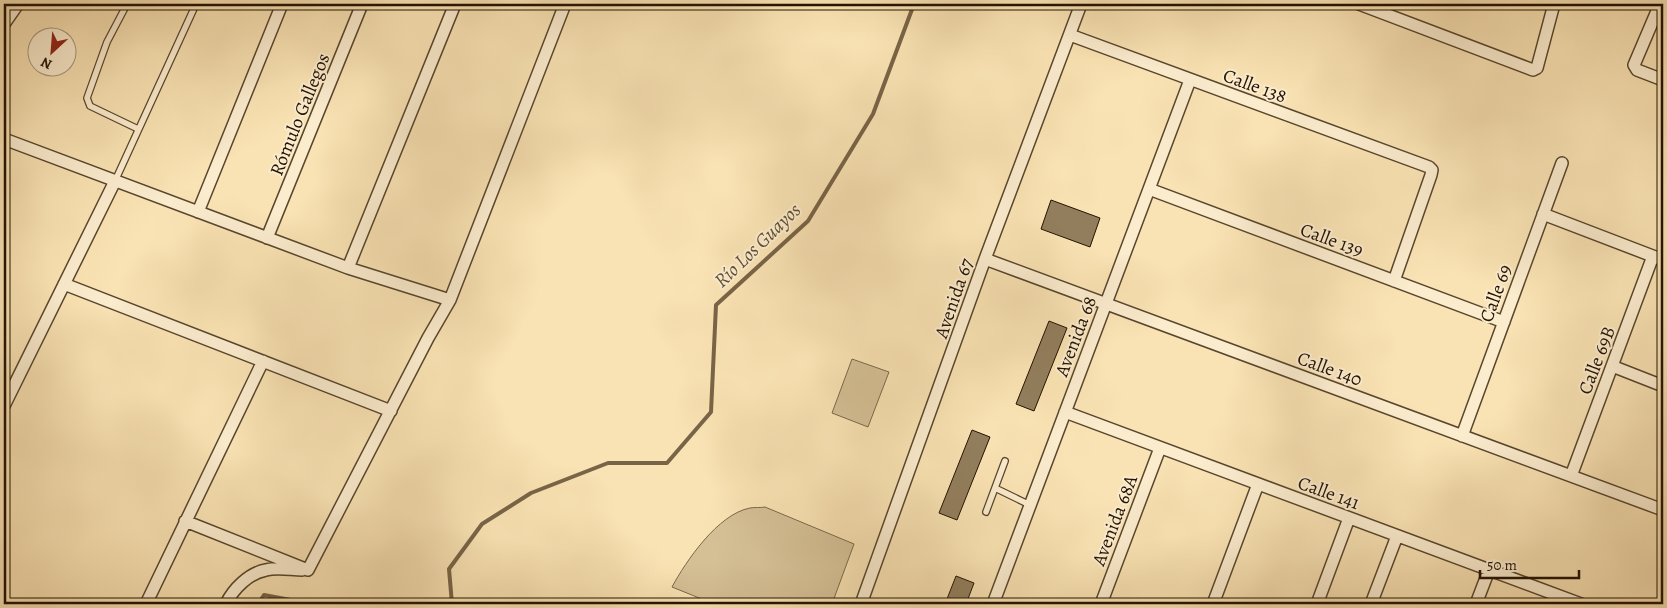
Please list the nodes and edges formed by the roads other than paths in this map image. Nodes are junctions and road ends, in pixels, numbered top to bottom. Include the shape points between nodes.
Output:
1 (18, 4) edge
2 (127, 4) edge
3 (196, 4) edge
4 (282, 4) edge
5 (362, 4) edge
6 (455, 4) edge
7 (565, 4) edge
8 (1081, 4) edge
9 (1359, 4) edge
10 (1554, 4) edge
11 (1660, 4) edge
12 (1389, 9) edge
13 (4, 24) edge
14 (1070, 35) junction
15 (1190, 80) junction
16 (1663, 80) edge
17 (138, 129) junction
18 (4, 139) edge
19 (1562, 162) dead end
20 (115, 181) junction
21 (1149, 189) junction
22 (198, 212) junction
23 (1543, 214) junction
24 (267, 238) junction
25 (1658, 258) edge
26 (985, 259) junction
27 (348, 268) junction
28 (1394, 281) junction
29 (64, 284) junction
30 (450, 300) junction
31 (1106, 304) junction
32 (1504, 322) junction
33 (263, 361) junction
34 (1612, 366) junction
35 (1663, 386) edge
36 (4, 406) edge
37 (391, 411) junction
38 (1065, 412) junction
39 (1462, 436) junction
40 (1160, 448) junction
41 (1005, 461) dead end
42 (1571, 476) junction
43 (1258, 484) junction
44 (995, 488) junction
45 (1030, 505) junction
46 (1663, 510) edge
47 (986, 512) dead end
48 (1349, 518) junction
49 (185, 521) junction
50 (1397, 536) junction
51 (308, 570) junction
52 (1489, 570) junction
53 (146, 604) edge
54 (226, 604) edge
55 (861, 604) edge
56 (993, 604) edge
57 (1102, 604) edge
58 (1213, 604) edge
59 (1317, 604) edge
60 (1371, 604) edge
61 (1476, 604) edge
62 (1581, 604) edge

1 - 13 street
2 - 17 lane via 107,42 87,98 90,106
3 - 17 lane
4 - 22 street
5 - 24 street, Rómulo Gallegos
6 - 27 street
7 - 30 street
8 - 14 street, Avenida 67
9 - 12 street
10 - 12 street via 1537,68 1533,70
11 - 16 street via 1634,65 1637,70
14 - 15 street, Calle 138
14 - 26 street, Avenida 67
15 - 21 street, Avenida 68
15 - 28 street, Calle 138 via 1429,167 1431,175
17 - 20 lane
18 - 20 street
19 - 23 street, Calle 69
20 - 22 street
20 - 29 street
21 - 28 street, Calle 139
21 - 31 street, Avenida 68
22 - 24 street
23 - 25 street
23 - 32 street, Calle 69
24 - 27 street
25 - 34 street, Calle 69B
26 - 31 street, Calle 140
26 - 55 street, Avenida 67
27 - 30 street
28 - 32 street, Calle 139
29 - 33 street
29 - 36 street
30 - 37 street
31 - 38 street, Avenida 68
31 - 39 street, Calle 140
32 - 39 street, Calle 69
33 - 37 street
33 - 49 street
34 - 35 street
34 - 42 street, Calle 69B
37 - 51 street
38 - 40 street, Calle 141
38 - 45 street, Avenida 68
39 - 42 street, Calle 140
40 - 43 street, Calle 141
40 - 57 street, Avenida 68A
41 - 44 lane
42 - 46 street, Calle 140
43 - 48 street, Calle 141
43 - 58 street
44 - 45 lane
44 - 47 lane
45 - 56 street, Avenida 68
48 - 50 street, Calle 141
48 - 59 street
49 - 51 street
49 - 53 street
50 - 52 street, Calle 141
50 - 60 street
51 - 54 street via 266,570 247,578
52 - 61 street
52 - 62 street, Calle 141

